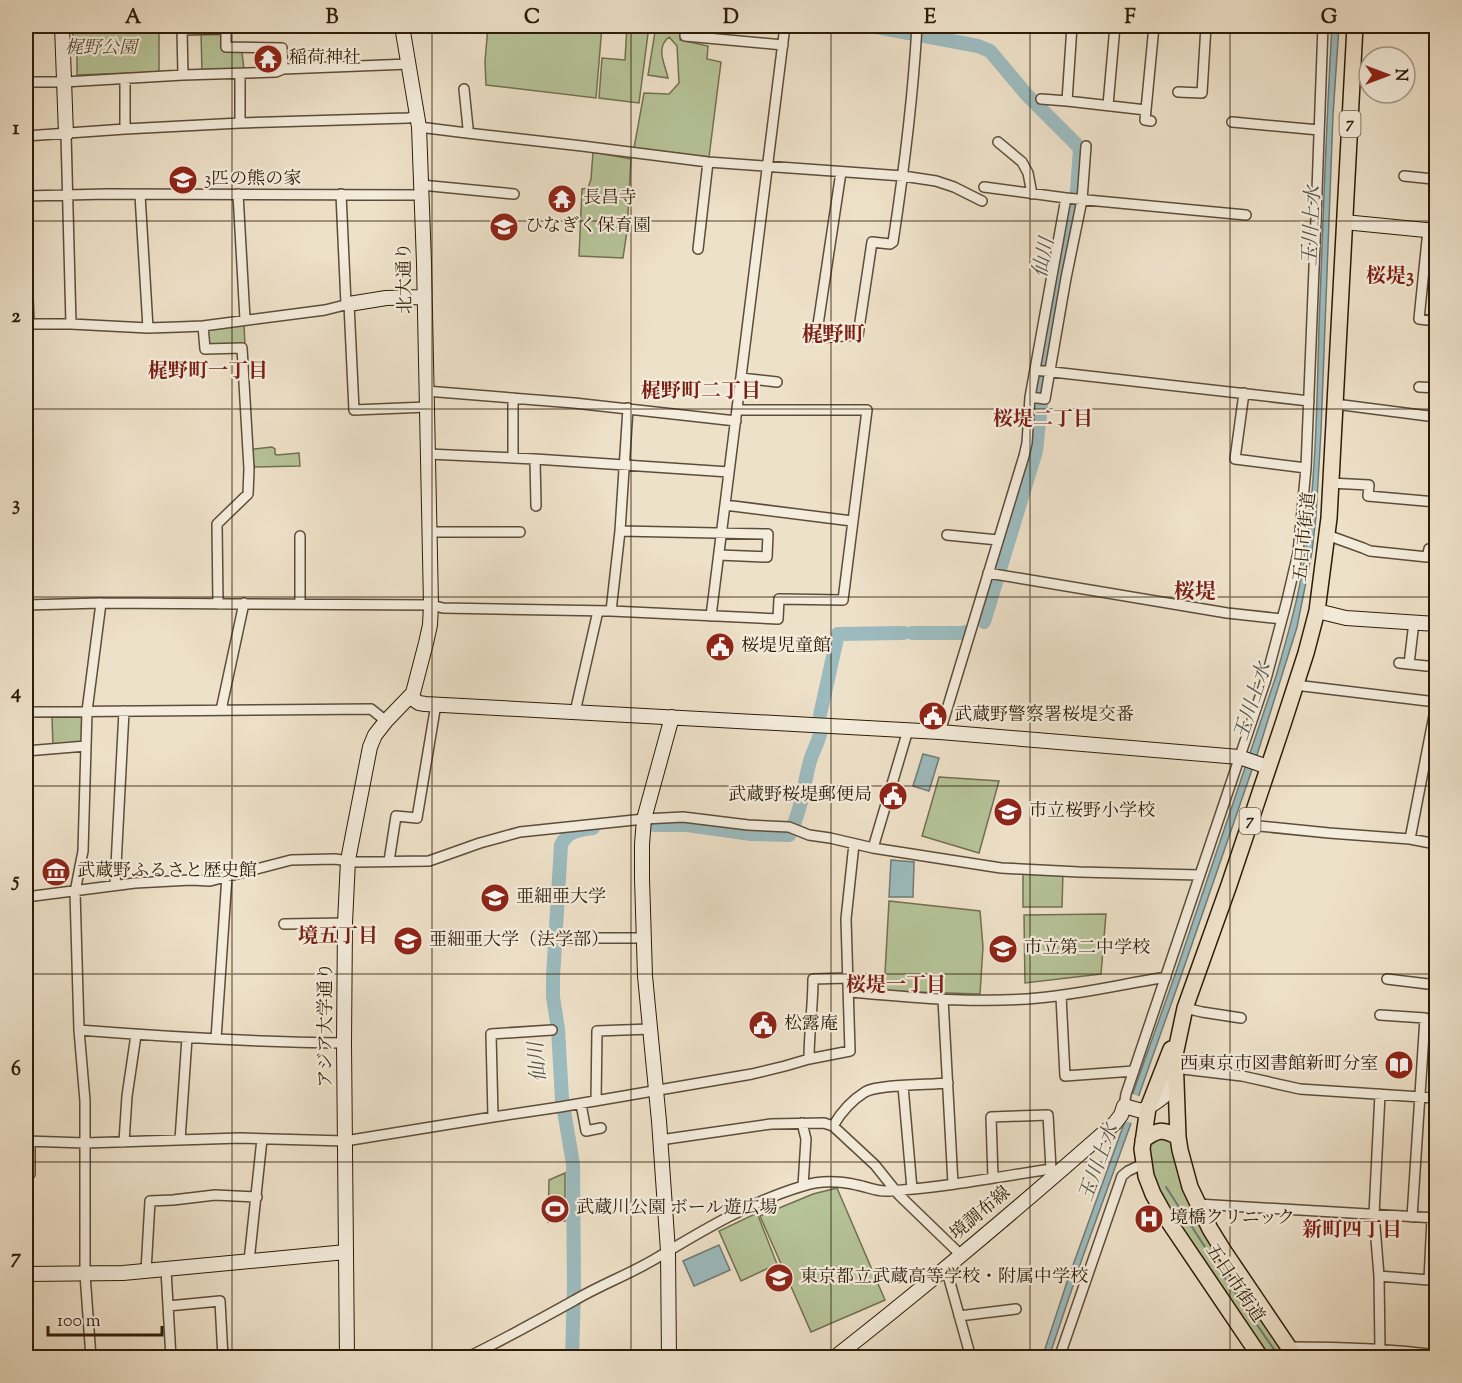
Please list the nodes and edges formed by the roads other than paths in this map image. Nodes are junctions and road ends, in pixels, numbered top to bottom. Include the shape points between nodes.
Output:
1 (62, 26) edge
2 (402, 26) edge
3 (686, 26) edge
4 (786, 26) edge
5 (1072, 26) edge
6 (1115, 26) edge
7 (1154, 26) edge
8 (1206, 26) edge
9 (1323, 26) edge
10 (1354, 26) edge
11 (917, 32) edge
12 (783, 45) junction
13 (409, 64) junction
14 (283, 69) junction
15 (240, 74) junction
16 (183, 75) junction
17 (125, 79) junction
18 (26, 82) edge
19 (64, 82) junction
20 (464, 89) dead end
21 (1178, 92) dead end
22 (1041, 99) dead end
23 (1067, 101) junction
24 (1108, 105) junction
25 (1146, 110) junction
26 (419, 121) junction
27 (1151, 121) dead end
28 (1232, 122) dead end
29 (240, 123) junction
30 (125, 129) junction
31 (1319, 130) junction
32 (66, 134) junction
33 (467, 134) junction
34 (26, 136) edge
35 (998, 142) dead end
36 (1086, 146) dead end
37 (708, 162) junction
38 (768, 167) junction
39 (841, 172) junction
40 (903, 176) junction
41 (1404, 176) dead end
42 (1433, 179) dead end
43 (984, 187) dead end
44 (421, 190) junction
45 (67, 194) junction
46 (238, 194) junction
47 (341, 194) junction
48 (514, 194) dead end
49 (1032, 194) junction
50 (140, 195) junction
51 (26, 196) edge
52 (1068, 198) junction
53 (1082, 200) junction
54 (982, 201) dead end
55 (1246, 215) dead end
56 (1344, 222) junction
57 (1432, 231) edge
58 (26, 246) edge
59 (698, 249) dead end
60 (424, 297) junction
61 (348, 304) junction
62 (245, 319) junction
63 (1437, 321) edge
64 (27, 324) edge
65 (71, 324) junction
66 (203, 326) junction
67 (148, 328) junction
68 (1035, 370) junction
69 (1051, 372) junction
70 (741, 378) junction
71 (777, 382) dead end
72 (1419, 387) dead end
73 (1437, 388) edge
74 (426, 391) junction
75 (1244, 393) junction
76 (513, 398) junction
77 (1030, 398) junction
78 (1309, 400) junction
79 (1335, 404) junction
80 (427, 407) junction
81 (628, 408) junction
82 (737, 410) junction
83 (1437, 417) edge
84 (736, 421) junction
85 (428, 454) junction
86 (513, 458) junction
87 (536, 459) junction
88 (625, 465) junction
89 (1306, 468) junction
90 (729, 472) junction
91 (1330, 483) junction
92 (1437, 502) edge
93 (725, 505) junction
94 (536, 506) dead end
95 (852, 521) junction
96 (620, 531) junction
97 (429, 532) junction
98 (520, 532) dead end
99 (722, 532) junction
100 (947, 535) dead end
101 (1327, 535) junction
102 (300, 536) dead end
103 (998, 540) junction
104 (1437, 549) edge
105 (719, 555) junction
106 (996, 574) junction
107 (101, 603) junction
108 (244, 603) junction
109 (300, 603) junction
110 (218, 604) junction
111 (26, 605) edge
112 (431, 605) junction
113 (598, 611) junction
114 (611, 611) junction
115 (1317, 611) junction
116 (711, 616) junction
117 (1282, 619) junction
118 (1414, 622) junction
119 (1437, 624) edge
120 (1437, 667) edge
121 (1295, 685) junction
122 (410, 697) junction
123 (1437, 703) edge
124 (436, 704) junction
125 (221, 710) junction
126 (87, 711) junction
127 (124, 711) junction
128 (26, 712) edge
129 (575, 712) junction
130 (672, 717) junction
131 (386, 721) junction
132 (908, 730) junction
133 (940, 732) junction
134 (86, 746) junction
135 (26, 751) edge
136 (1432, 753) edge
137 (1241, 758) junction
138 (1264, 765) junction
139 (644, 819) junction
140 (1249, 825) junction
141 (1410, 839) junction
142 (854, 844) junction
143 (1437, 844) edge
144 (873, 848) junction
145 (348, 860) junction
146 (388, 861) junction
147 (1200, 875) junction
148 (227, 876) junction
149 (115, 885) junction
150 (75, 892) junction
151 (26, 897) edge
152 (345, 923) junction
153 (284, 924) dead end
154 (566, 938) dead end
155 (643, 938) junction
156 (1166, 977) junction
157 (848, 978) junction
158 (1387, 980) dead end
159 (1437, 984) edge
160 (849, 992) junction
161 (1060, 996) junction
162 (943, 999) junction
163 (1185, 1008) junction
164 (1380, 1015) dead end
165 (1241, 1018) dead end
166 (650, 1029) junction
167 (80, 1030) junction
168 (552, 1030) dead end
169 (1180, 1030) junction
170 (136, 1035) junction
171 (187, 1038) junction
172 (216, 1039) junction
173 (344, 1043) junction
174 (809, 1059) junction
175 (1134, 1071) junction
176 (1175, 1074) junction
177 (948, 1083) junction
178 (903, 1086) junction
179 (656, 1090) junction
180 (1380, 1094) junction
181 (1419, 1096) junction
182 (1437, 1098) edge
183 (596, 1101) junction
184 (581, 1104) junction
185 (1126, 1107) junction
186 (1145, 1109) junction
187 (1176, 1115) junction
188 (493, 1116) junction
189 (802, 1123) junction
190 (833, 1126) junction
191 (601, 1128) dead end
192 (1178, 1137) junction
193 (262, 1139) junction
194 (180, 1140) junction
195 (660, 1140) junction
196 (1143, 1140) junction
197 (28, 1141) edge
198 (345, 1141) junction
199 (124, 1142) junction
200 (85, 1143) junction
201 (1143, 1164) junction
202 (1054, 1171) junction
203 (30, 1174) dead end
204 (993, 1178) junction
205 (953, 1184) junction
206 (804, 1186) junction
207 (912, 1189) junction
208 (897, 1193) junction
209 (256, 1197) junction
210 (1197, 1204) junction
211 (1374, 1214) junction
212 (1412, 1217) junction
213 (1434, 1218) edge
214 (668, 1251) junction
215 (346, 1252) junction
216 (961, 1255) junction
217 (249, 1261) junction
218 (946, 1268) junction
219 (166, 1270) junction
220 (146, 1271) junction
221 (26, 1274) edge
222 (85, 1274) junction
223 (1379, 1276) junction
224 (168, 1305) junction
225 (1016, 1309) dead end
226 (959, 1316) junction
227 (1380, 1348) junction
228 (1293, 1352) edge
229 (1437, 1355) edge
230 (839, 1356) edge
231 (92, 1358) edge
232 (171, 1358) edge
233 (223, 1358) edge
234 (346, 1358) edge
235 (466, 1358) edge
236 (669, 1358) edge
237 (971, 1358) edge
238 (1059, 1358) edge
239 (1261, 1358) edge

1 - 19 street
2 - 13 street, 北大通り
3 - 12 street via 685,36
4 - 12 street
5 - 23 street
6 - 24 street
7 - 25 street
8 - 21 street via 1202,93
9 - 31 street
10 - 56 main road, 五日市街道 / 7
11 - 40 street
12 - 38 street
13 - 14 street
13 - 26 street, 北大通り
14 - 15 street
14 - 16 street via 282,48 226,47 226,30 182,30
15 - 16 street
15 - 29 street
16 - 17 street
17 - 19 street
17 - 30 street
18 - 19 street
19 - 32 street
20 - 33 street
22 - 23 street
23 - 24 street
24 - 25 street
25 - 27 street via 1145,120
26 - 29 street via 408,118
26 - 33 street
26 - 44 street, 北大通り
28 - 31 street
29 - 30 street
30 - 32 street
31 - 78 street
32 - 34 street
32 - 45 street
33 - 37 street
35 - 49 street via 1022,162
36 - 53 street
37 - 38 street
37 - 59 street
38 - 39 street
38 - 70 street
39 - 40 street
39 - 40 street via 816,338 858,335 872,242 893,242
40 - 54 street via 936,181
41 - 42 street
43 - 49 street
44 - 47 street
44 - 48 street
44 - 60 street, 北大通り
45 - 50 street
45 - 51 street
45 - 65 street
46 - 47 street
46 - 50 street
46 - 62 street
47 - 61 street
49 - 52 street
50 - 67 street
52 - 53 street
52 - 68 street
53 - 55 street
53 - 69 street
56 - 57 street
56 - 79 main road, 五日市街道 / 7
57 - 63 street via 1419,319
58 - 64 street
60 - 61 street
60 - 74 street, 北大通り
61 - 62 street
61 - 80 street via 354,410
62 - 66 street
64 - 65 street
65 - 67 street
66 - 67 street
66 - 110 street via 205,349 242,348 248,446 248,494 217,524
68 - 69 street
68 - 77 street
69 - 75 street
69 - 77 street via 1045,399
70 - 71 street
70 - 82 street
72 - 73 street
74 - 76 street
74 - 80 street, 北大通り
75 - 78 street
75 - 89 street via 1235,459
76 - 81 street
76 - 86 street
77 - 103 street via 1027,443
78 - 89 street
79 - 83 street
79 - 91 main road, 五日市街道 / 7
80 - 85 street, 北大通り
81 - 84 street
81 - 88 street
82 - 84 street
82 - 95 street via 867,410
84 - 90 street
85 - 86 street
85 - 97 street, 北大通り
86 - 87 street
87 - 88 street
87 - 94 street
88 - 90 street
88 - 96 street
89 - 117 street via 1298,553
90 - 93 street
91 - 92 street via 1369,485 1368,496
91 - 101 main road, 五日市街道 / 7
93 - 95 street
93 - 99 street
95 - 116 street via 843,600 779,598 778,619
96 - 99 street
96 - 114 street
97 - 98 street
97 - 112 street, アジア大学通り
99 - 105 street
99 - 105 street via 768,534 767,557
100 - 103 street
101 - 104 street via 1370,551 1427,557 1429,549
101 - 115 main road, 五日市街道 / 7
102 - 109 street
103 - 106 street
105 - 116 street
106 - 117 street
106 - 133 street
107 - 110 street
107 - 111 street
107 - 126 street
108 - 109 street
108 - 110 street
108 - 125 street
109 - 112 street
112 - 113 street
112 - 122 street, アジア大学通り via 426,644
113 - 114 street
113 - 129 street
114 - 116 street
115 - 118 street via 1346,618
115 - 121 main road, 五日市街道 / 7
117 - 137 street
118 - 119 street
118 - 120 street via 1404,664
121 - 123 street
121 - 138 main road, 五日市街道 / 7
122 - 124 street
122 - 131 street, アジア大学通り
123 - 136 street
124 - 129 street
124 - 146 street via 417,818 396,816
125 - 127 street
125 - 131 street via 371,709
126 - 127 street
126 - 128 street
126 - 134 street
127 - 149 street
129 - 130 street
130 - 132 street
130 - 139 street
131 - 145 street, アジア大学通り via 370,747
132 - 133 street
132 - 144 street
133 - 137 street
134 - 135 street
134 - 150 street via 83,851
136 - 141 street
137 - 138 street
137 - 147 street
138 - 140 main road, 五日市街道 / 7
139 - 142 street via 683,817 789,827
139 - 146 street via 520,832 429,861
139 - 155 street
140 - 141 street
140 - 163 main road, 五日市街道 / 7
141 - 143 street
142 - 144 street
142 - 157 street via 846,919
144 - 147 street via 1000,868
145 - 146 street
145 - 148 street via 291,860
145 - 152 street, アジア大学通り
147 - 156 street
148 - 149 street via 210,881
148 - 172 street
149 - 150 street
150 - 151 street
150 - 167 street
152 - 153 street
152 - 173 street, アジア大学通り
154 - 155 street
155 - 166 street
156 - 161 street
156 - 175 street
157 - 160 street
157 - 174 street via 813,979
158 - 159 street
160 - 162 street
160 - 174 street via 850,1051
161 - 162 street
161 - 175 street via 1065,1076
162 - 177 street
163 - 165 street
163 - 169 main road, 五日市街道 / 7
164 - 181 street via 1425,1018
166 - 179 street
166 - 183 street via 597,1031
167 - 170 street
167 - 200 street
168 - 188 street via 491,1034
169 - 176 main road, 五日市街道 / 7
169 - 186 main road, 五日市街道 / 7
170 - 171 street
170 - 199 street
171 - 172 street
171 - 194 street
172 - 173 street
173 - 198 street, アジア大学通り
174 - 179 street via 752,1074
175 - 185 street
176 - 180 street via 1242,1076 1300,1089
176 - 186 street via 1164,1098
176 - 187 main road, 五日市街道 / 7
177 - 178 street
177 - 205 street
178 - 190 street via 865,1092
178 - 207 street
179 - 183 street
179 - 195 street
180 - 181 street
180 - 211 street
181 - 182 street
181 - 212 street
183 - 184 street
184 - 188 street
184 - 191 street via 586,1131
185 - 186 street
185 - 202 street, 境調布線 via 1115,1123
186 - 187 street via 1163,1106
186 - 196 main road, 五日市街道 / 7
187 - 192 main road, 五日市街道 / 7
188 - 198 street
189 - 190 street
189 - 195 street
189 - 206 street via 806,1139
190 - 208 street
192 - 196 main road via 1158,1131
192 - 210 main road, 五日市街道 / 7
193 - 194 street
193 - 198 street
193 - 209 street
194 - 199 street
195 - 214 street
196 - 201 main road, 五日市街道 / 7
197 - 200 street
197 - 203 street
198 - 215 street, アジア大学通り
199 - 200 street
200 - 222 street
201 - 238 street via 1122,1176
201 - 239 main road, 五日市街道 / 7 via 1167,1219
202 - 204 street
202 - 204 street via 1048,1115 991,1117
202 - 216 street, 境調布線
204 - 205 street
205 - 207 street
206 - 208 street via 824,1181
206 - 214 street via 743,1211
207 - 208 street
208 - 216 street
209 - 217 street
209 - 220 street via 215,1195 150,1201
210 - 211 street
210 - 228 main road, 五日市街道 / 7 via 1223,1250
211 - 212 street
211 - 223 street
212 - 213 street
213 - 223 street via 1429,1280
214 - 235 street
214 - 236 street
215 - 217 street
215 - 234 street, アジア大学通り
216 - 218 street, 境調布線
217 - 219 street
218 - 226 street
218 - 230 street, 境調布線
219 - 220 street
219 - 224 street
220 - 222 street
221 - 222 street
222 - 231 street
223 - 227 street
224 - 232 street
224 - 233 street via 220,1301
225 - 226 street
226 - 237 street
227 - 228 street
227 - 229 street

